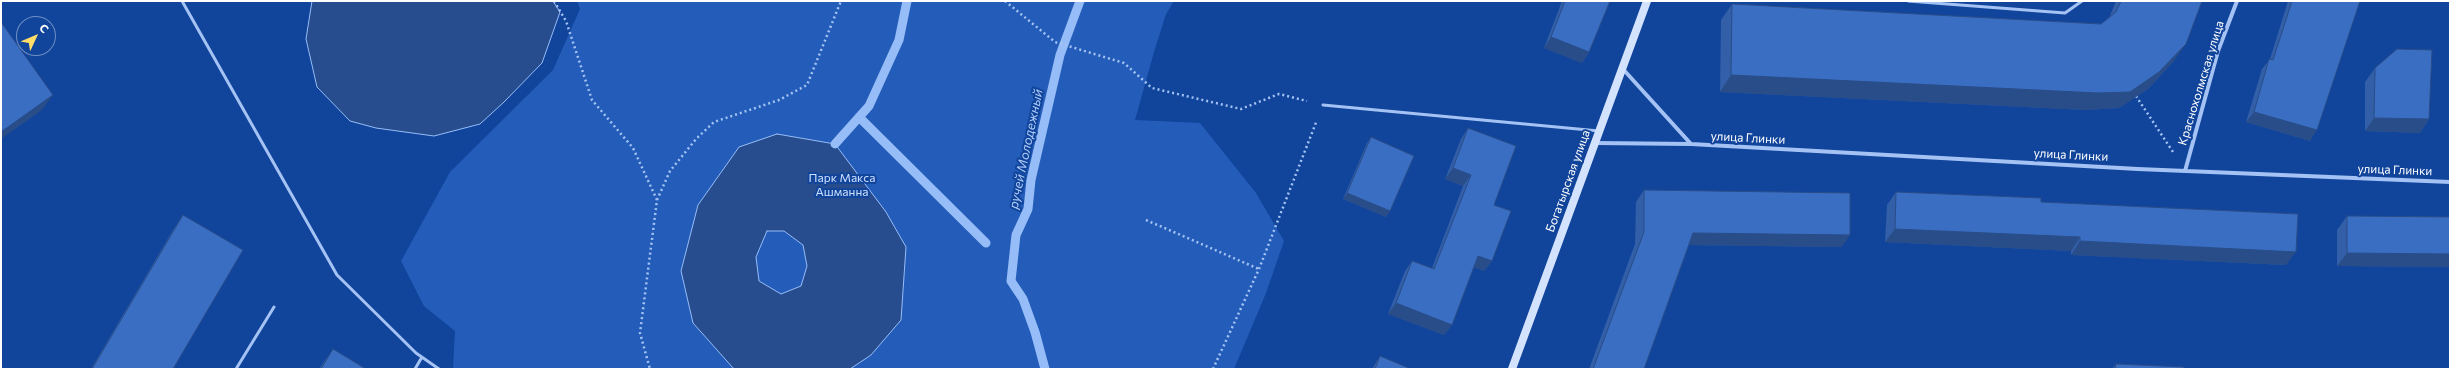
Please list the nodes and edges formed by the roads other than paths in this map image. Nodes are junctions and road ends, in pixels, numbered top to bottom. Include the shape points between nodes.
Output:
1 (182, 1) edge
2 (1647, 1) edge
3 (1908, 1) edge
4 (2082, 1) edge
5 (2237, 1) edge
6 (1622, 68) junction
7 (1323, 105) road end
8 (1599, 131) junction
9 (1595, 143) junction
10 (1691, 144) junction
11 (2185, 171) junction
12 (2450, 182) edge
13 (274, 307) dead end
14 (422, 357) junction
15 (236, 369) edge
16 (415, 369) edge
17 (439, 369) edge
18 (1512, 369) edge

1 - 14 lane via 337,276
2 - 6 street, Богатырская улица
3 - 4 lane via 2065,13
5 - 11 street, Краснохолмская улица via 2218,51
6 - 8 street, Богатырская улица
6 - 10 street
7 - 8 lane
8 - 9 street, Богатырская улица
9 - 10 street, улица Глинки
9 - 18 street, Богатырская улица
10 - 11 street, улица Глинки
11 - 12 street, улица Глинки
13 - 15 lane
14 - 16 lane
14 - 17 lane

